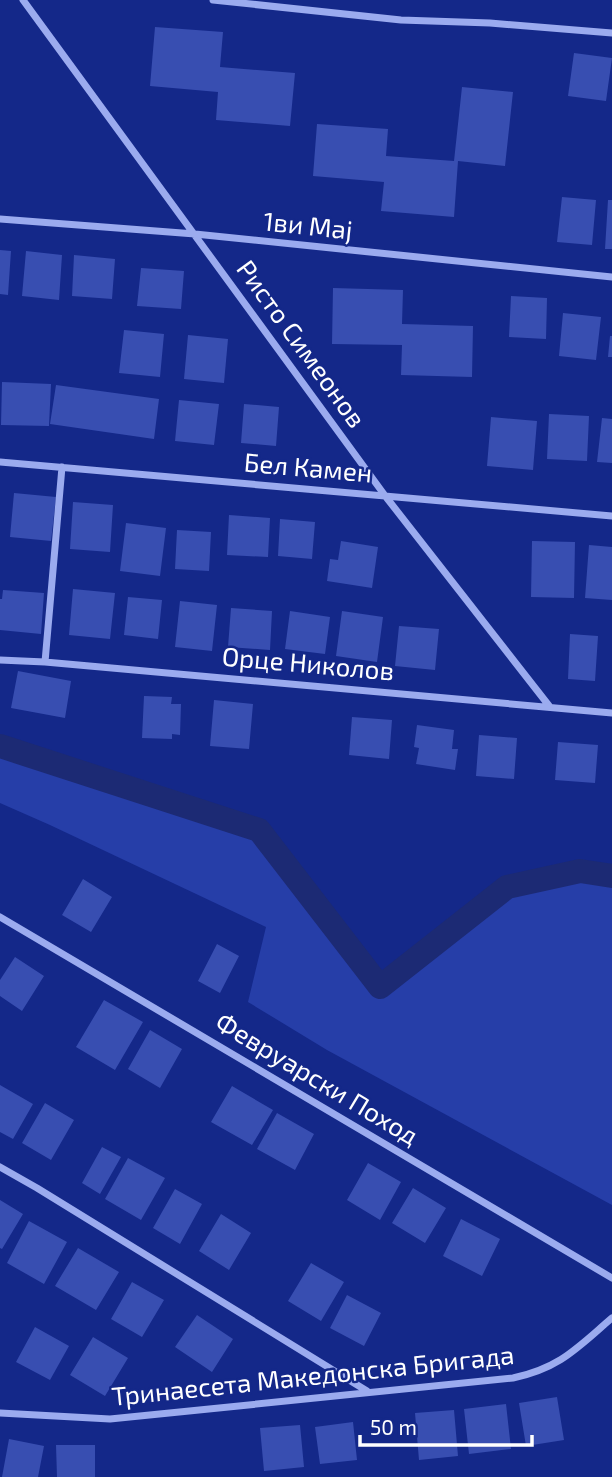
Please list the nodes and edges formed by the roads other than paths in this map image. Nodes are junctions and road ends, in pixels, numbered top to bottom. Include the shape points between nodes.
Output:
1 (23, 0) edge
2 (213, 0) edge
3 (612, 33) edge
4 (0, 219) edge
5 (195, 234) junction
6 (612, 277) edge
7 (0, 462) edge
8 (62, 467) junction
9 (386, 496) junction
10 (612, 516) edge
11 (0, 660) edge
12 (45, 662) junction
13 (551, 707) junction
14 (612, 713) edge
15 (0, 917) edge
16 (0, 1167) edge
17 (612, 1278) edge
18 (612, 1318) edge
19 (368, 1392) junction
20 (0, 1413) edge

1 - 5 street, Ристо Симеонов
2 - 3 street via 401,20
4 - 5 street, 1ви Мај
5 - 6 street, 1ви Мај
5 - 9 street, Ристо Симеонов
7 - 8 street, Бел Камен
8 - 9 street, Бел Камен
8 - 12 street
9 - 10 street, Бел Камен
9 - 13 street, Ристо Симеонов
11 - 12 street, Орце Николов
12 - 13 street, Орце Николов
13 - 14 street, Орце Николов
15 - 17 street, Февруарски Поход
16 - 19 street
18 - 19 street, Тринаесета Македонска Бригада via 566,1357 537,1373
19 - 20 street, Тринаесета Македонска Бригада via 110,1419

